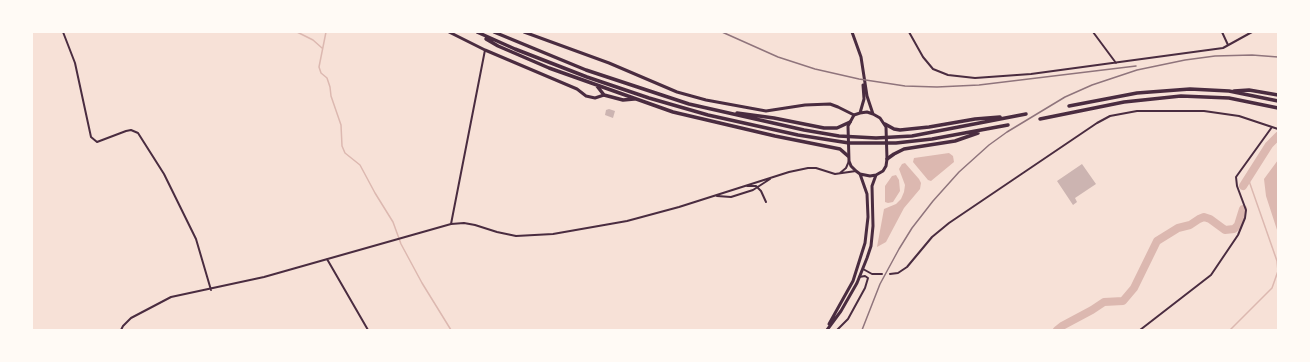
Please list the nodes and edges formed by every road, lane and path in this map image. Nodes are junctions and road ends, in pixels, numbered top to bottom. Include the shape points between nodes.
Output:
1 (63, 32) edge
2 (449, 32) edge
3 (476, 32) edge
4 (494, 32) edge
5 (524, 32) edge
6 (852, 32) edge
7 (909, 32) edge
8 (1093, 32) edge
9 (1222, 32) edge
10 (1252, 32) edge
11 (1228, 45) junction
12 (485, 50) junction
13 (1116, 63) junction
14 (863, 71) junction
15 (593, 84) junction
16 (1229, 91) junction
17 (604, 95) junction
18 (1278, 95) edge
19 (639, 100) junction
20 (1278, 101) edge
21 (1069, 106) dead end
22 (1278, 108) edge
23 (714, 110) junction
24 (860, 113) junction
25 (873, 114) junction
26 (1026, 114) dead end
27 (854, 115) junction
28 (1017, 116) junction
29 (1040, 119) dead end
30 (850, 122) junction
31 (885, 124) junction
32 (1008, 125) dead end
33 (1272, 127) junction
34 (990, 128) junction
35 (1278, 129) edge
36 (849, 159) junction
37 (888, 159) junction
38 (856, 172) junction
39 (839, 174) junction
40 (860, 174) junction
41 (876, 175) junction
42 (773, 177) junction
43 (743, 186) junction
44 (757, 187) junction
45 (711, 196) junction
46 (766, 202) dead end
47 (452, 224) junction
48 (327, 259) junction
49 (863, 269) junction
50 (882, 274) dead end
51 (890, 274) dead end
52 (859, 277) junction
53 (211, 290) junction
54 (121, 330) edge
55 (368, 330) edge
56 (826, 330) edge
57 (837, 330) edge
58 (1140, 330) edge

1 - 53 street via 78,74 91,137 97,142 129,130 138,134 164,174 196,238
2 - 12 main road
3 - 15 highway via 498,46
3 - 34 highway via 580,74 649,98 708,115 798,135 838,142 896,143
4 - 23 highway via 586,70
5 - 27 main road via 609,63 677,92 706,100 766,111 827,104 838,106
6 - 14 main road
7 - 13 street via 928,64 948,75 992,77
8 - 13 street
9 - 11 street
10 - 11 street
11 - 13 street via 1223,48
12 - 17 main road via 558,80 586,96 595,98
12 - 47 street
14 - 24 main road via 864,99
14 - 25 main road
15 - 17 highway
15 - 19 highway
16 - 18 highway via 1249,90
16 - 20 highway
16 - 21 highway via 1157,91
17 - 19 highway via 623,100
19 - 36 highway via 695,118 840,149
22 - 29 highway via 1228,98 1181,96 1124,102
23 - 28 highway via 804,130 865,138 931,133
23 - 30 highway via 824,128 837,128
24 - 25 main road
24 - 27 main road
25 - 31 main road
26 - 28 highway
27 - 30 main road
28 - 31 highway via 975,119 900,130
30 - 36 main road
31 - 37 main road
32 - 34 highway
33 - 35 street
33 - 51 street via 1239,116 1204,111 1137,111 1110,116 949,223 932,237 908,267
33 - 58 street via 1236,177 1246,218 1223,259 1211,275
34 - 37 highway via 955,141 904,149
36 - 38 main road
36 - 39 street via 845,169
37 - 41 main road via 885,168
38 - 39 street
38 - 40 main road
39 - 42 street via 808,168
40 - 41 main road
40 - 56 main road via 868,194 865,243 853,281
41 - 49 main road via 872,186 871,246
42 - 43 street
42 - 44 street
43 - 44 street
43 - 45 street
44 - 45 street via 731,197
44 - 46 street
45 - 47 street via 627,221 554,234 516,236 468,224
47 - 48 street
48 - 53 street
48 - 55 street
49 - 50 street via 872,274
49 - 52 main road
52 - 56 main road via 841,311
52 - 57 street via 868,278 848,319
53 - 54 street via 171,297 131,318

